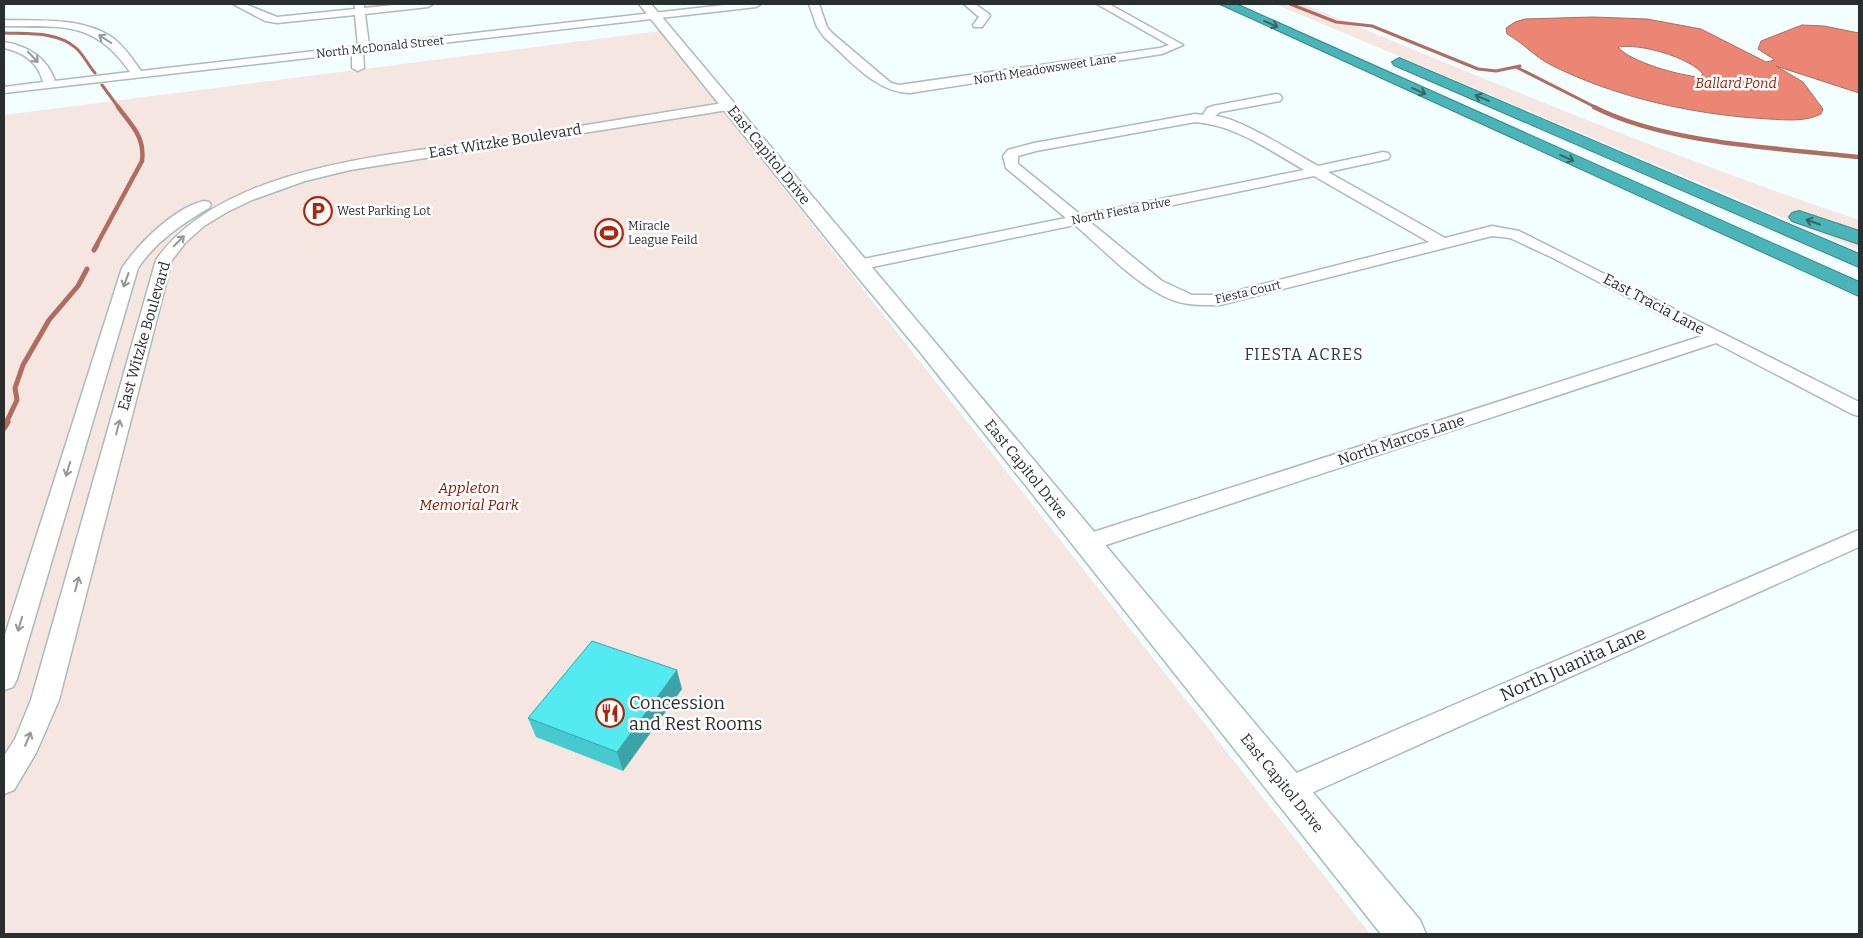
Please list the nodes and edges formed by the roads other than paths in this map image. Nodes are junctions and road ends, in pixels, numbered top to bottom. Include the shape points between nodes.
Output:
1 (238, 4) edge
2 (428, 4) edge
3 (645, 4) edge
4 (756, 4) edge
5 (814, 4) edge
6 (969, 4) edge
7 (1102, 4) edge
8 (1226, 4) edge
9 (360, 8) edge
10 (655, 16) junction
11 (4, 23) edge
12 (978, 25) dead end
13 (4, 45) edge
14 (360, 49) junction
15 (1382, 54) dead end
16 (358, 68) dead end
17 (138, 75) junction
18 (50, 85) junction
19 (4, 90) edge
20 (1276, 98) dead end
21 (727, 103) junction
22 (1501, 106) junction
23 (1208, 117) junction
24 (1383, 156) dead end
25 (1590, 168) junction
26 (1315, 171) junction
27 (1075, 220) junction
28 (1859, 238) edge
29 (1442, 243) junction
30 (1859, 261) edge
31 (858, 265) junction
32 (1859, 290) edge
33 (1859, 306) edge
34 (1716, 337) junction
35 (1859, 410) edge
36 (1859, 538) edge
37 (1086, 543) junction
38 (4, 678) edge
39 (4, 781) edge
40 (1288, 790) junction
41 (1406, 934) edge

1 - 9 street via 277,20
2 - 9 street
3 - 10 street, East Capitol Drive
4 - 10 street, North McDonald Street
5 - 7 street, North Meadowsweet Lane via 828,35 897,89 1162,51 1178,46
6 - 12 street via 985,16
8 -> 25 highway
9 - 14 street
10 - 14 street, North McDonald Street
10 - 21 street, East Capitol Drive
17 -> 11 street via 112,42 97,34 58,26
13 -> 18 street via 29,52 48,76
14 - 16 street
14 - 17 street, North McDonald Street
22 -> 15 highway
17 - 18 street, North McDonald Street
18 - 19 street, North McDonald Street
20 - 23 street via 1217,109
21 - 31 street, East Capitol Drive
21 -> 38 street, East Witzke Boulevard via 324,162 273,176 218,198 160,233 138,254 125,281
39 -> 21 street, East Witzke Boulevard via 26,745 45,700 161,268 178,241 202,221 234,203 319,173
28 -> 22 highway
22 - 30 highway
23 - 26 street, Fiesta Court via 1232,124
23 - 27 street, Fiesta Court via 1013,152 1011,165
24 - 26 street, North Fiesta Drive
25 - 32 highway
25 - 33 highway
26 - 27 street, North Fiesta Drive
26 - 29 street, Fiesta Court
27 - 29 street, Fiesta Court via 1156,285 1177,296 1207,300 1220,300
27 - 31 street, North Fiesta Drive
29 - 34 street, East Tracia Lane via 1492,231 1514,234
31 - 37 street, East Capitol Drive
34 - 35 street, East Tracia Lane
34 - 37 street, North Marcos Lane
36 - 40 street, North Juanita Lane
37 - 40 street, East Capitol Drive
40 - 41 street, East Capitol Drive

